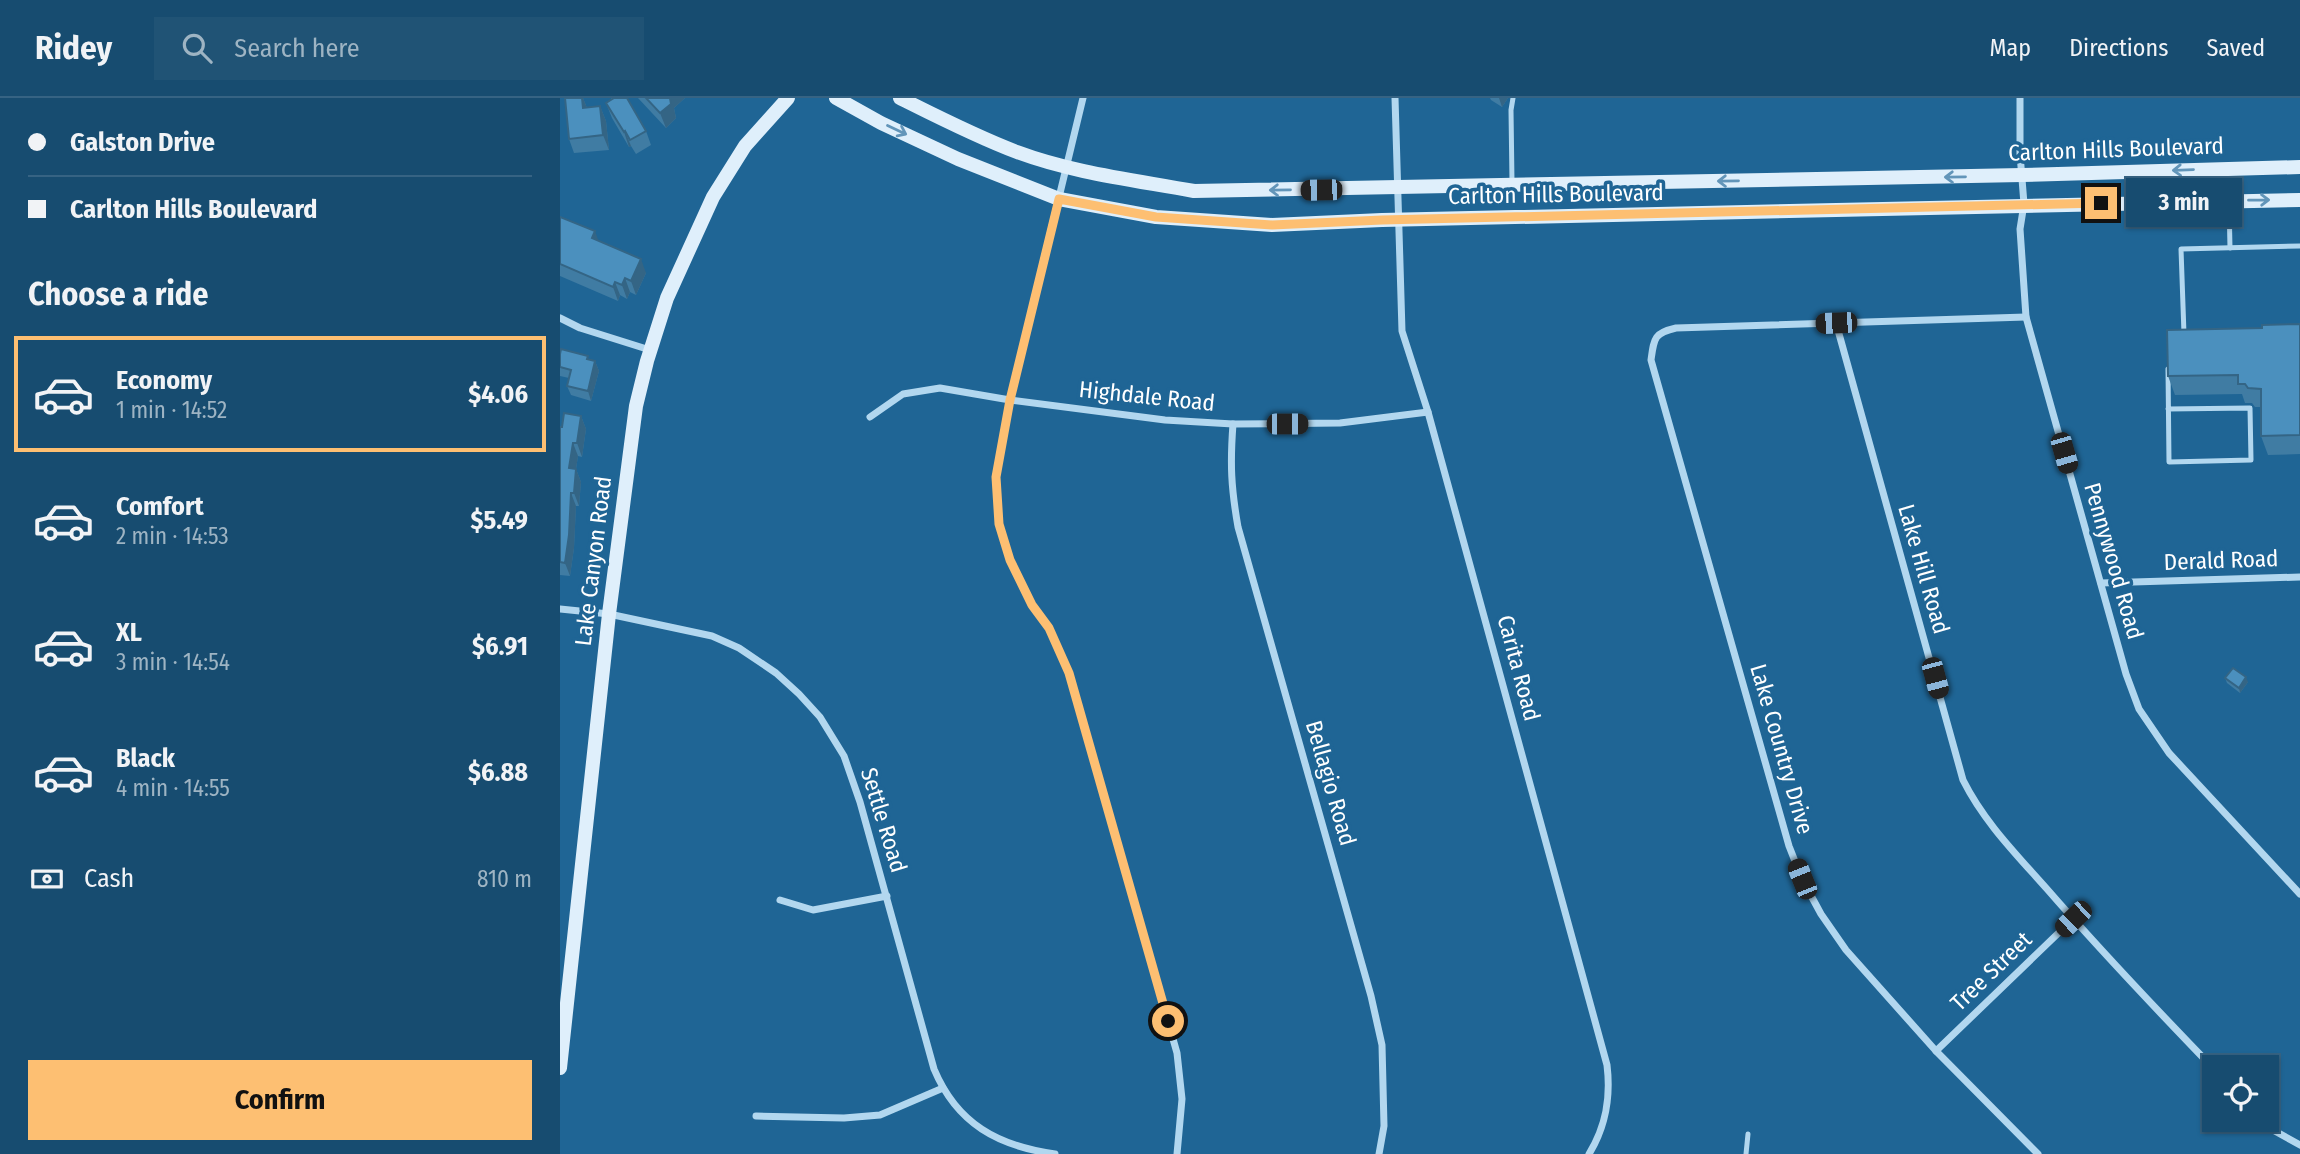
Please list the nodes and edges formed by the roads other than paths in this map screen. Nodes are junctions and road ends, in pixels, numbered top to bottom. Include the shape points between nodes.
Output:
1 (788, 98) edge
2 (836, 98) edge
3 (900, 98) edge
4 (1083, 98) edge
5 (1395, 98) edge
6 (1513, 98) edge
7 (2020, 98) edge
8 (1065, 166) junction
9 (2300, 167) edge
10 (2022, 175) junction
11 (1512, 186) junction
12 (1397, 188) junction
13 (1059, 199) junction
14 (2300, 200) edge
15 (2229, 201) junction
16 (2024, 204) junction
17 (1398, 220) junction
18 (2300, 246) edge
19 (2230, 248) junction
20 (2026, 317) junction
21 (560, 318) edge
22 (1836, 323) junction
23 (2196, 333) edge
24 (2175, 334) edge
25 (2183, 334) junction
26 (650, 350) junction
27 (2168, 359) edge
28 (1010, 400) junction
29 (2168, 409) junction
30 (1429, 412) junction
31 (870, 417) dead end
32 (1233, 424) junction
33 (2300, 577) edge
34 (2101, 583) junction
35 (560, 609) edge
36 (608, 614) junction
37 (2300, 894) edge
38 (887, 896) junction
39 (780, 900) dead end
40 (2073, 919) junction
41 (1936, 1051) junction
42 (2202, 1056) edge
43 (560, 1068) edge
44 (943, 1088) junction
45 (756, 1116) dead end
46 (2277, 1132) edge
47 (1748, 1134) dead end
48 (2300, 1145) edge
49 (1055, 1154) edge
50 (1177, 1154) edge
51 (1380, 1154) edge
52 (1589, 1154) edge
53 (1746, 1154) edge
54 (2038, 1154) edge

1 - 26 street, Lake Canyon Road via 745,146 713,197 672,286
2 -> 13 street, Carlton Hills Boulevard via 958,159
3 - 8 street, Carlton Hills Boulevard via 1018,153
4 - 8 street
5 - 12 street, Carita Road
6 - 11 lane
7 - 10 street, Pennywood Road
12 -> 8 street, Carlton Hills Boulevard via 1194,191
8 - 13 street
9 -> 10 street, Carlton Hills Boulevard
10 -> 11 street, Carlton Hills Boulevard
10 - 16 street, Pennywood Road
11 - 12 street, Carlton Hills Boulevard
12 - 17 street, Carita Road
13 - 17 street, Carlton Hills Boulevard via 1156,217 1238,223
13 - 28 street
15 -> 14 street, Carlton Hills Boulevard
15 - 16 street, Carlton Hills Boulevard
15 - 19 lane
16 - 17 street, Carlton Hills Boulevard
16 - 20 street, Pennywood Road via 2020,229
17 - 30 street, Carita Road via 1402,331
18 - 19 lane
19 - 25 lane via 2181,249
20 - 22 street
20 - 34 street, Pennywood Road
21 - 26 street
22 - 40 street, Lake Hill Road via 1963,780 1982,815
22 - 41 street, Lake Country Drive via 1676,328 1661,331 1651,360 1802,879 1846,950
23 - 25 lane
24 - 25 lane
26 - 36 street, Lake Canyon Road via 636,406
27 - 29 lane
28 - 31 street, Highdale Road via 940,388 903,394
28 - 32 street, Highdale Road
28 - 50 street via 996,477 999,524 1010,560 1069,673 1168,1021 1182,1099
29 - 29 lane via 2169,461 2251,460 2250,408
30 - 32 street, Highdale Road via 1340,423
30 - 52 street, Carita Road via 1607,1065 1607,1111
32 - 51 street, Bellagio Road via 1231,491 1238,527 1382,1045
33 - 34 street, Derald Road
34 - 37 street, Pennywood Road via 2126,674 2139,709 2156,736
35 - 36 street, Settle Road
36 - 38 street, Settle Road via 712,636 739,648 799,694 820,717 844,757
36 - 43 street, Lake Canyon Road
38 - 39 street via 813,910
38 - 44 street, Settle Road
40 - 41 street, Tree Street
40 - 42 street, Lake Hill Road
41 - 54 street, Lake Country Drive
44 - 45 street via 880,1115
44 - 49 street, Settle Road via 963,1114 989,1135 1019,1148
46 - 48 street
47 - 53 lane

